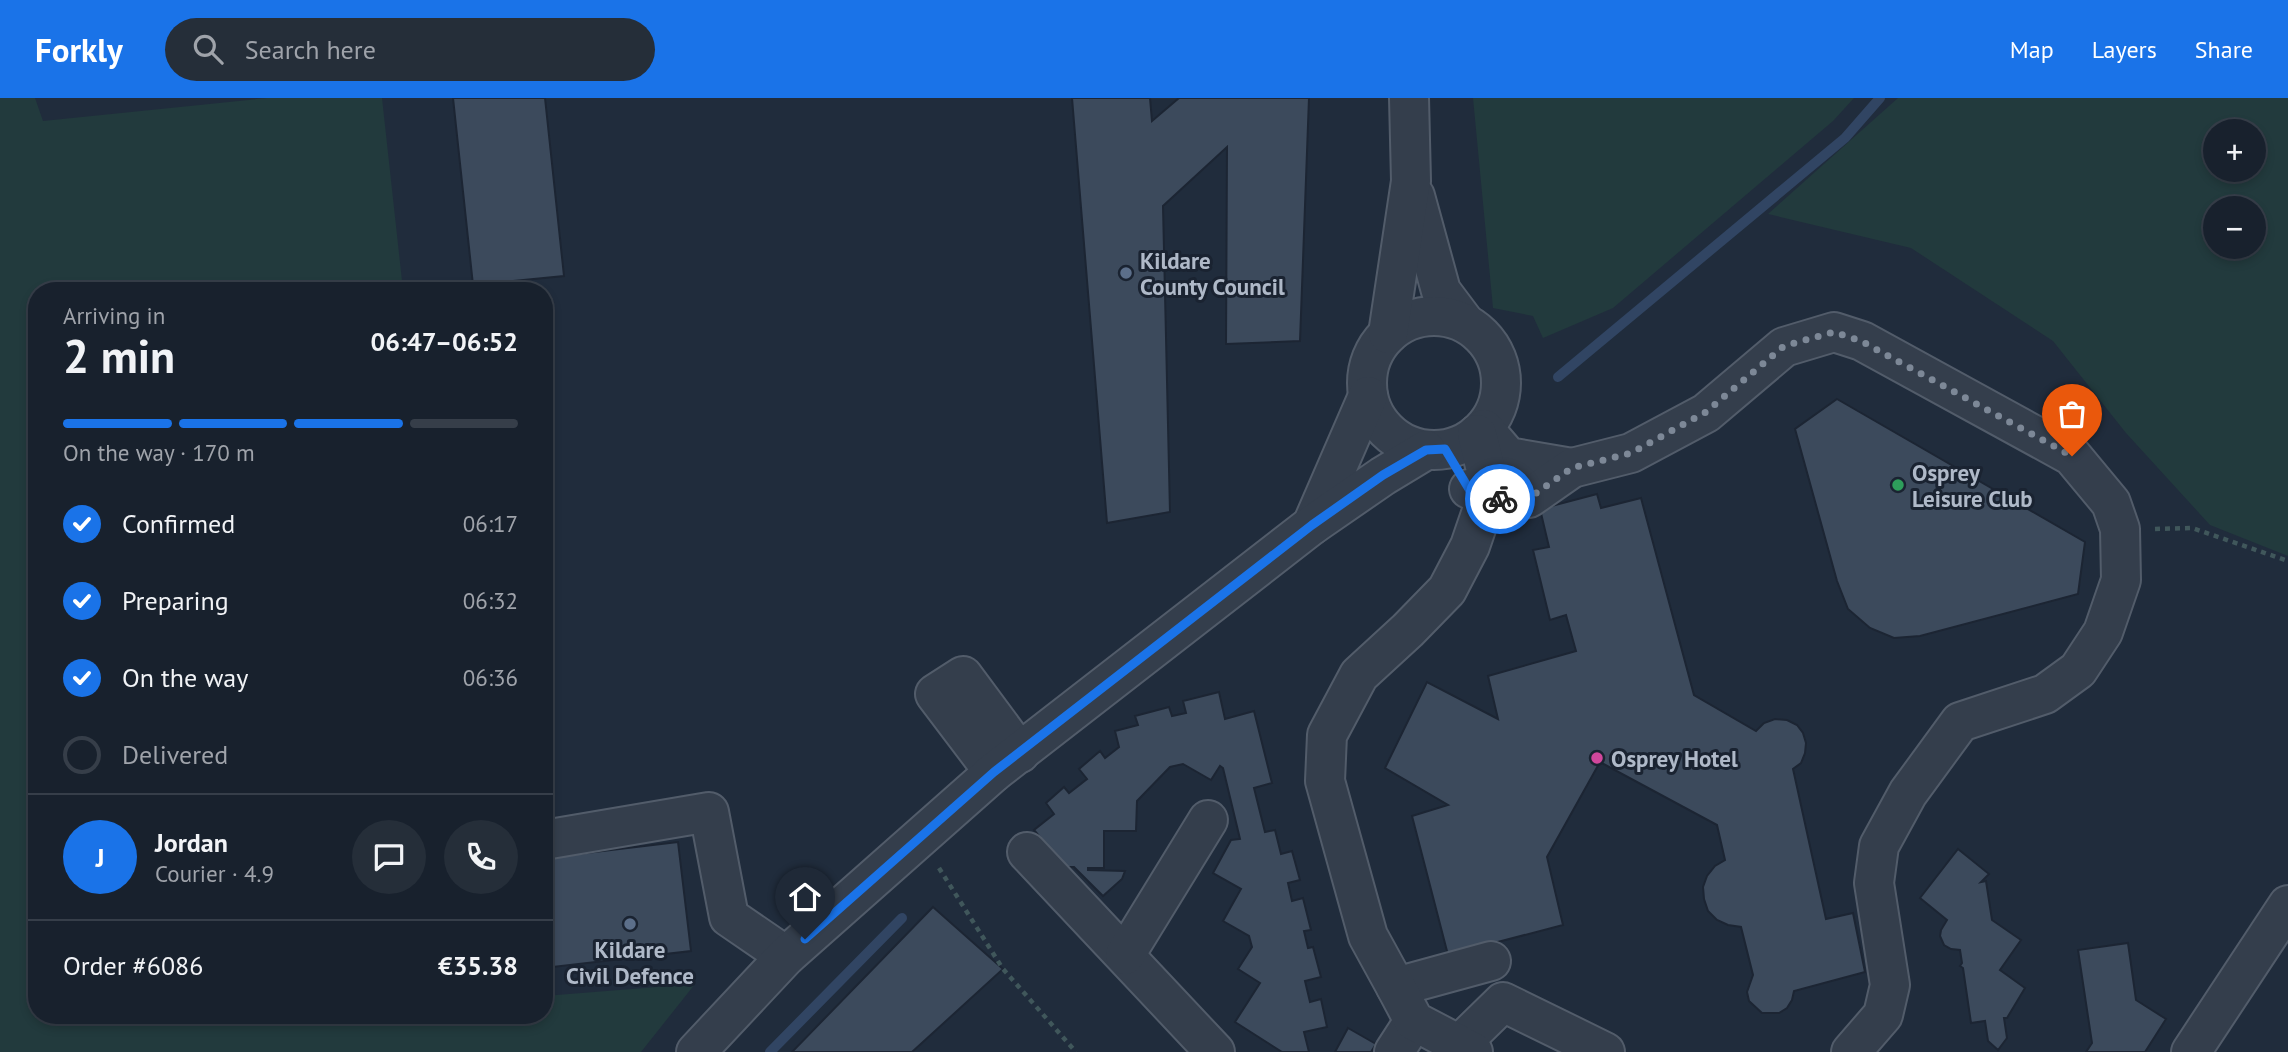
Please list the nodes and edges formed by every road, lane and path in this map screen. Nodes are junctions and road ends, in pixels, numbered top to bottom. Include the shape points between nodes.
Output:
1 (1409, 98) edge
2 (1411, 181) junction
3 (1465, 323) junction
4 (1388, 334) junction
5 (1368, 396) junction
6 (1458, 441) junction
7 (1572, 468) junction
8 (1479, 497) junction
9 (1312, 525) junction
10 (2120, 529) junction
11 (2288, 561) edge
12 (949, 685) dead end
13 (1007, 762) junction
14 (1208, 820) dead end
15 (553, 838) edge
16 (1027, 852) dead end
17 (900, 853) junction
18 (2288, 905) edge
19 (1125, 955) junction
20 (786, 956) junction
21 (1491, 961) dead end
22 (1396, 987) junction
23 (1404, 1037) edge
24 (1466, 1048) edge
25 (696, 1052) edge
26 (1076, 1052) edge
27 (1215, 1052) edge
28 (1605, 1052) edge
29 (1852, 1052) edge
30 (2191, 1052) edge

1 - 2 street
2 - 3 street via 1441,291
2 - 4 street
3 - 4 street via 1425,316
3 - 6 street via 1496,356 1501,378 1499,401
4 - 5 street via 1374,352 1367,373
5 - 6 street via 1388,432 1406,444
5 - 9 street
6 - 7 street via 1508,457
6 - 8 street via 1487,474
6 - 9 street via 1383,475
7 - 8 street via 1529,498
7 - 10 street via 1631,453 1706,412 1784,346 1834,332 1861,341 2072,456 2111,503
8 - 22 street via 1471,546 1447,590 1359,675 1327,735 1325,781 1368,936
9 - 13 street
10 - 11 path via 2192,528
10 - 29 street via 2121,580 2103,632 2078,670 2045,694 1960,722 1908,793 1879,846 1874,883 1891,985 1883,1015
12 - 13 street
13 - 17 street
14 - 19 street
15 - 20 street via 709,812 729,917
16 - 19 street
17 - 20 street
17 - 26 path via 925,846 1003,969
18 - 30 street
19 - 27 street
20 - 25 street
21 - 22 street
22 - 23 street
23 - 24 street
24 - 28 street via 1503,1002

